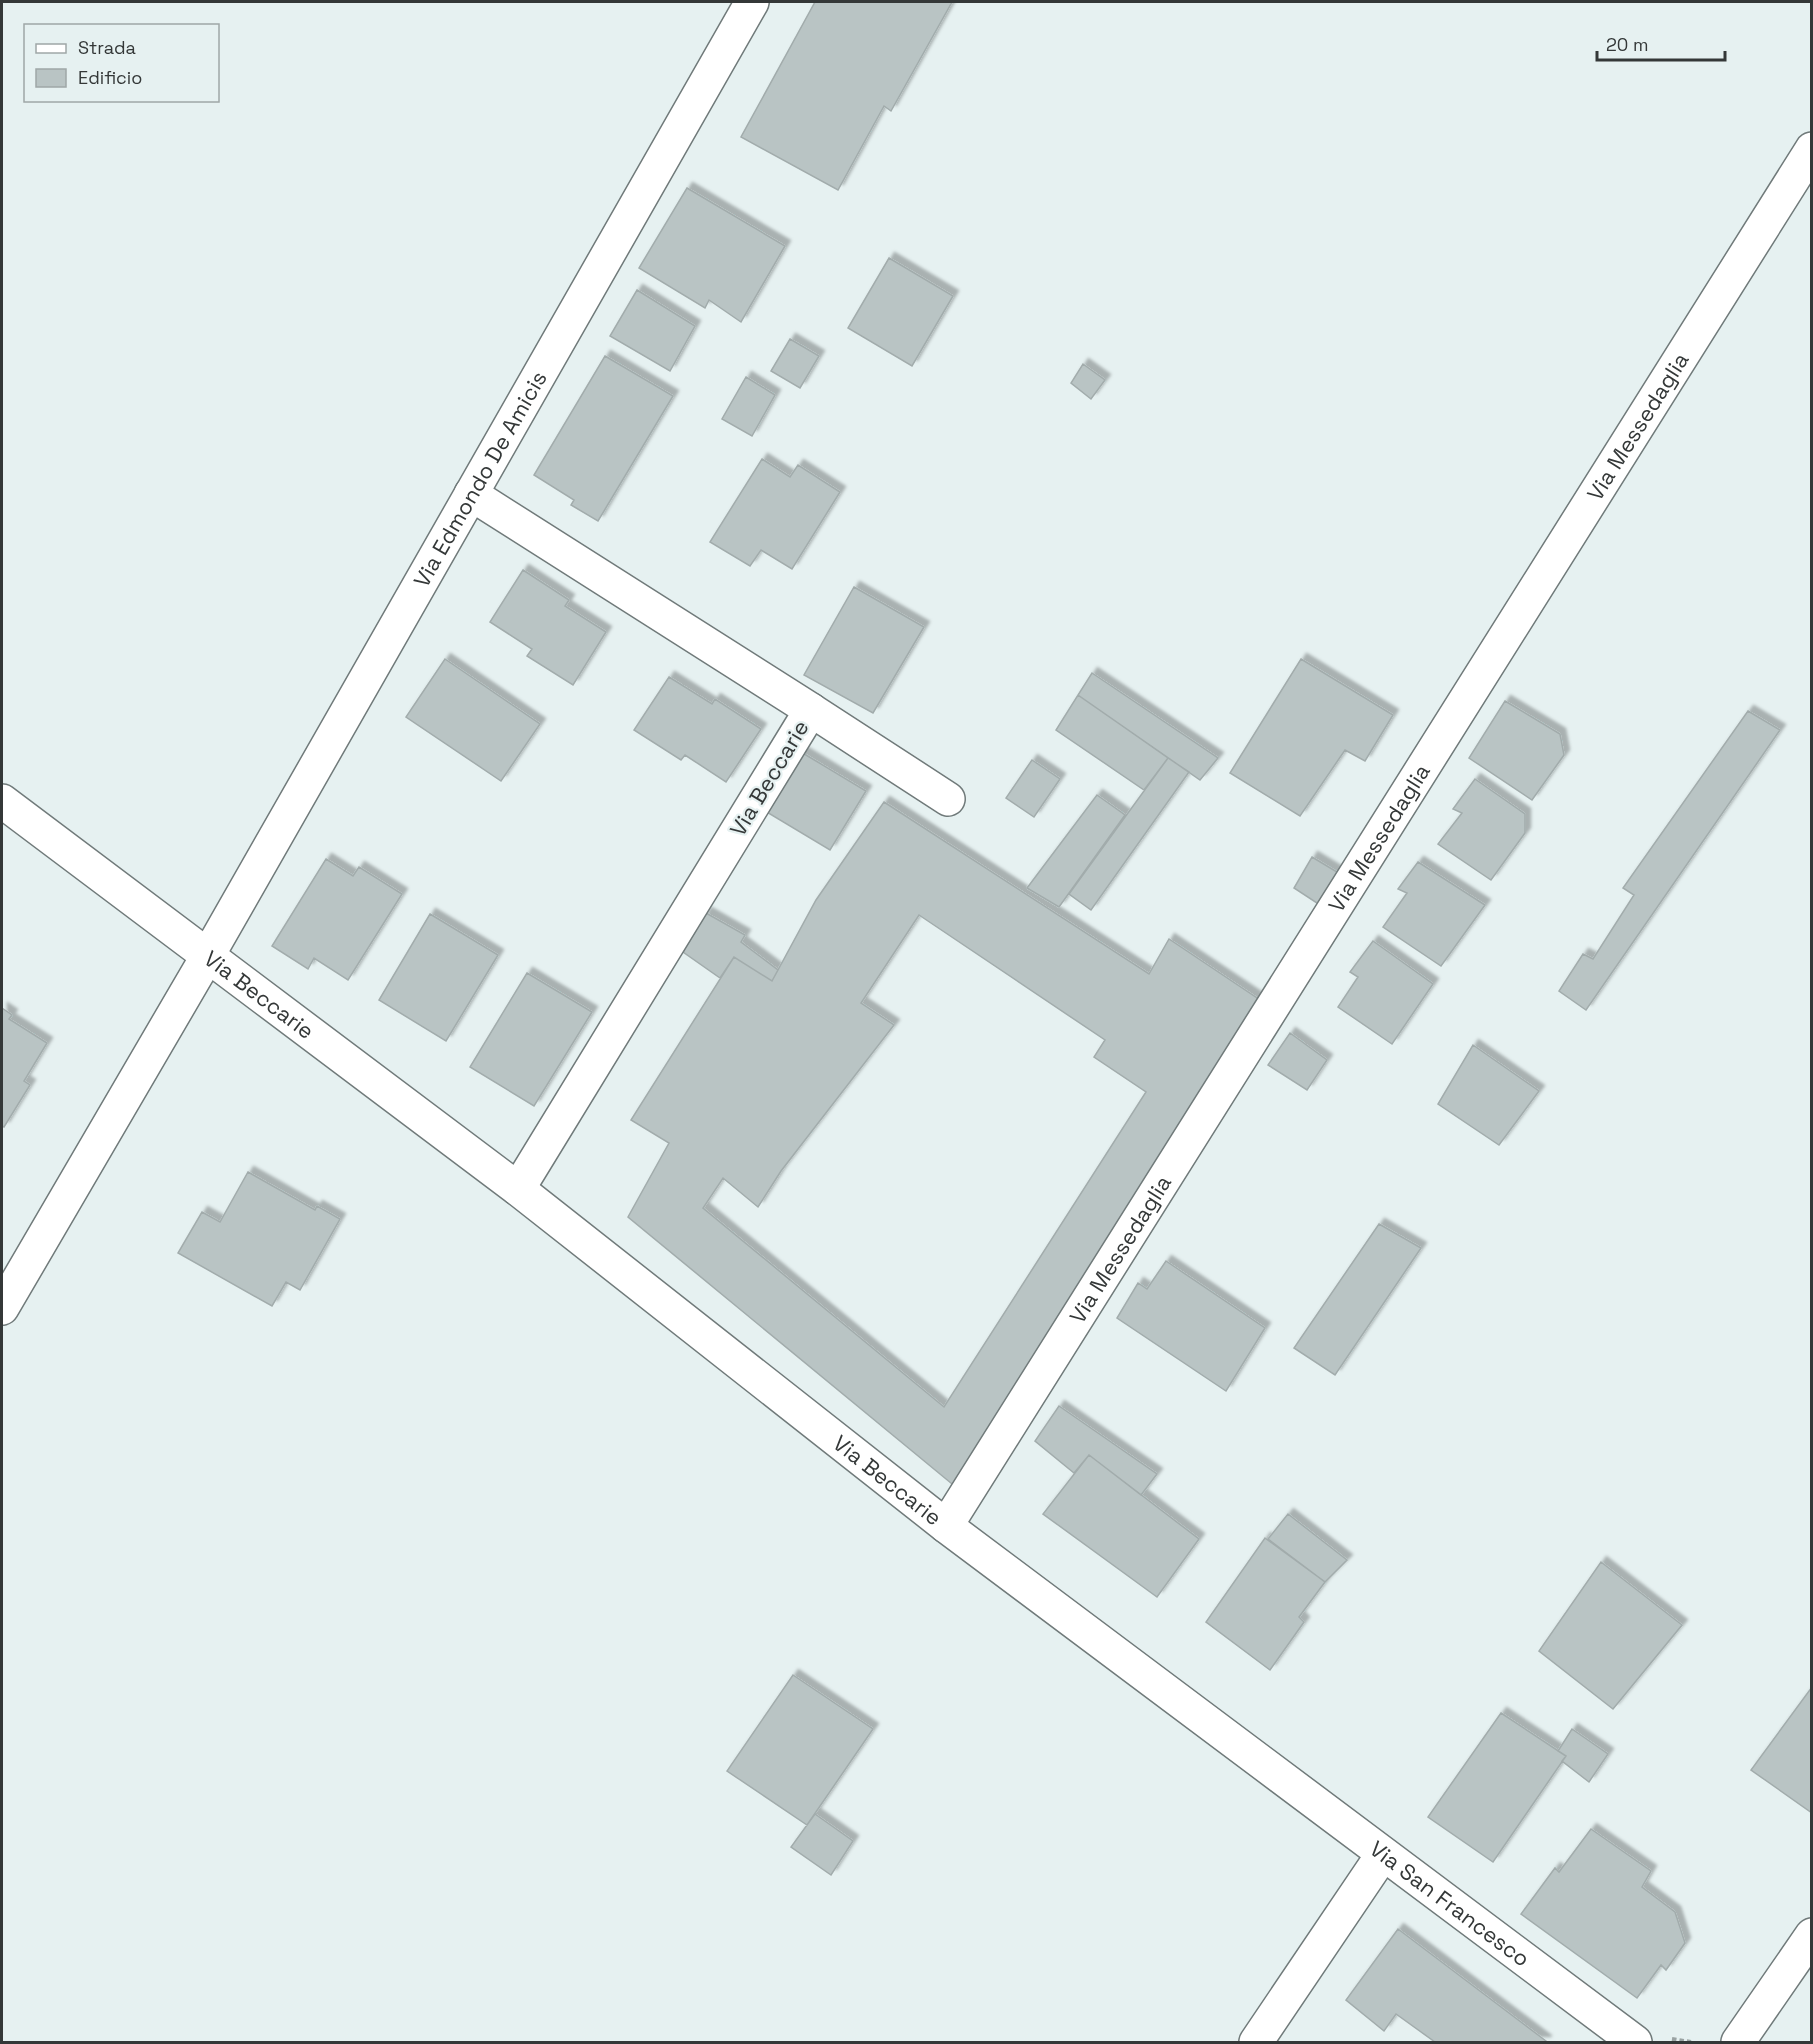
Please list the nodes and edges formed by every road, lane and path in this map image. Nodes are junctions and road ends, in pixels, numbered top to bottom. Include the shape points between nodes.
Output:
1 (752, 2) edge
2 (1812, 149) edge
3 (471, 494) junction
4 (811, 710) junction
5 (948, 799) dead end
6 (2, 801) edge
7 (207, 957) junction
8 (518, 1189) junction
9 (2, 1308) edge
10 (946, 1526) junction
11 (1263, 1764) joint
12 (1383, 1854) junction
13 (1812, 1935) edge
14 (1256, 2043) edge
15 (1635, 2043) edge
16 (1738, 2043) edge

1 - 3 street, Via Edmondo De Amicis
2 - 10 street, Via Messedaglia
3 - 4 street, Via Beccarie
3 - 7 street, Via Edmondo De Amicis
4 - 5 street
4 - 8 street, Via Beccarie
6 - 7 street, Via Beccarie
7 - 8 street, Via Beccarie
7 - 9 street, Via Edmondo De Amicis
8 - 10 street, Via Beccarie
10 - 11 street, Via Beccarie
11 - 12 street, Via San Francesco
12 - 14 street
12 - 15 street, Via San Francesco
13 - 16 street

